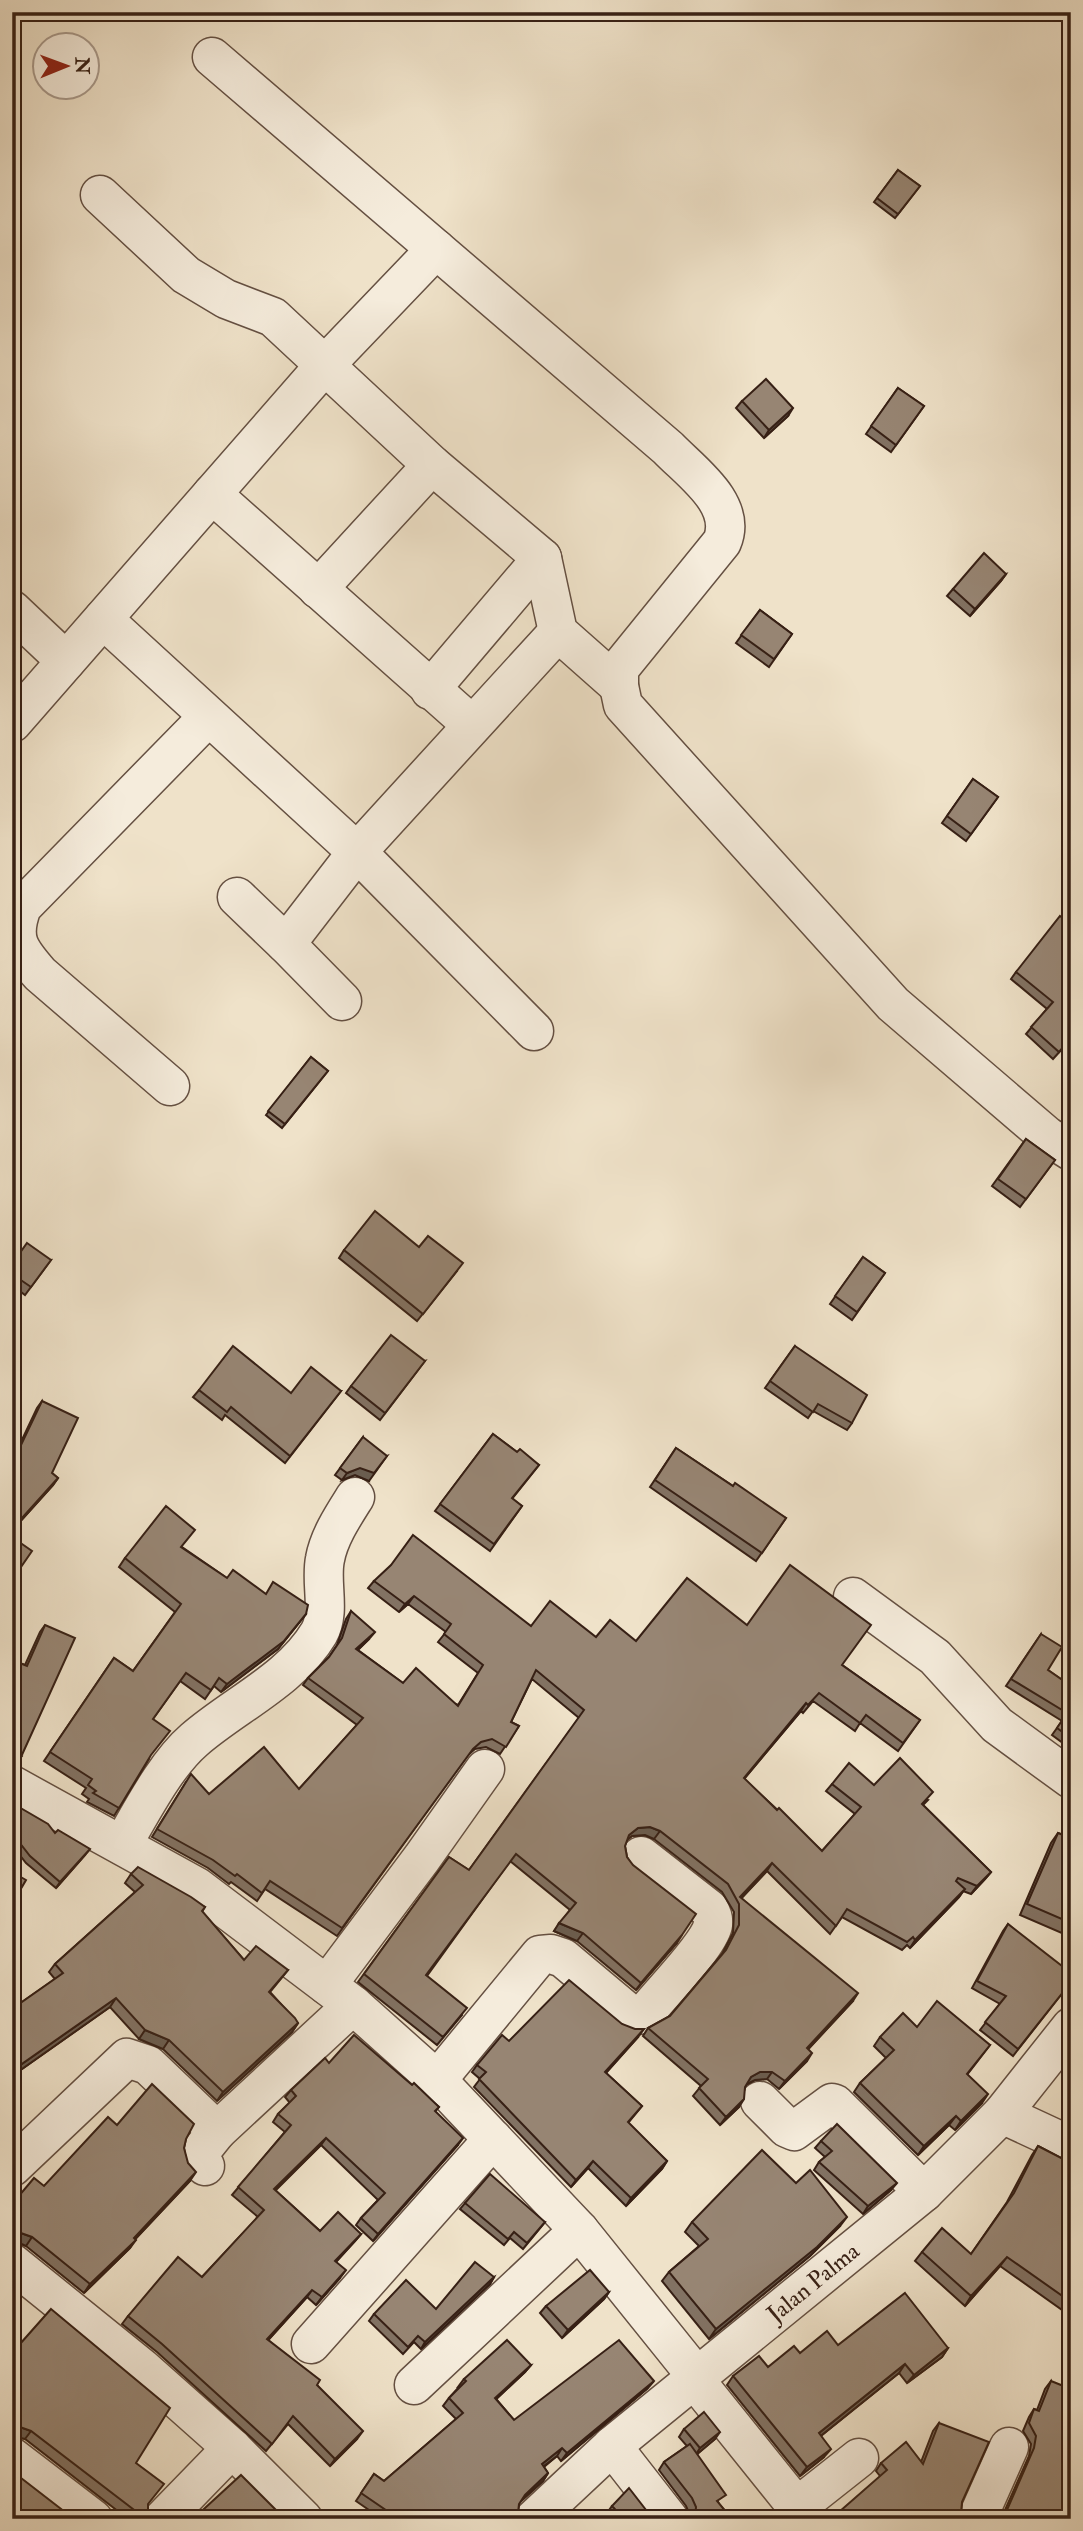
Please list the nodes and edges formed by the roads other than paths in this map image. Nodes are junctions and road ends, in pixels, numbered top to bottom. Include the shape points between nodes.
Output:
1 (212, 57) dead end
2 (100, 195) dead end
3 (436, 249) junction
4 (324, 366) junction
5 (432, 465) junction
6 (212, 494) junction
7 (542, 558) junction
8 (318, 589) junction
9 (12, 610) edge
10 (103, 619) junction
11 (558, 632) junction
12 (66, 660) junction
13 (619, 686) junction
14 (430, 690) junction
15 (208, 717) junction
16 (12, 723) edge
17 (472, 725) junction
18 (358, 852) junction
19 (237, 897) dead end
20 (286, 944) junction
21 (341, 1001) dead end
22 (534, 1031) dead end
23 (170, 1086) dead end
24 (1071, 1151) edge
25 (355, 1497) dead end
26 (853, 1597) dead end
27 (485, 1769) dead end
28 (1071, 1779) edge
29 (12, 1785) edge
30 (122, 1845) junction
31 (641, 1856) dead end
32 (340, 1995) junction
33 (1071, 2026) edge
34 (437, 2080) junction
35 (760, 2101) dead end
36 (1002, 2114) junction
37 (492, 2139) junction
38 (1071, 2146) edge
39 (12, 2167) edge
40 (923, 2192) junction
41 (579, 2230) junction
42 (12, 2263) edge
43 (311, 2344) dead end
44 (696, 2379) junction
45 (414, 2385) dead end
46 (612, 2446) junction
47 (232, 2448) junction
48 (1009, 2448) dead end
49 (12, 2457) edge
50 (859, 2458) dead end
51 (93, 2519) edge
52 (163, 2519) edge
53 (303, 2519) edge
54 (534, 2519) edge
55 (669, 2519) edge
56 (977, 2519) edge

1 - 3 street
2 - 4 street via 186,275 226,299 273,317
3 - 4 street
3 - 13 street via 668,448 717,499 724,514 727,530 722,542 620,669
4 - 5 street
4 - 6 street
5 - 7 street
5 - 8 street
6 - 8 street
6 - 10 street
7 - 11 street
7 - 14 street
8 - 14 street
9 - 12 street
10 - 12 street
10 - 15 street
11 - 13 street
11 - 17 street
12 - 16 street
13 - 24 street via 623,705 893,1004 1047,1136
14 - 17 street
15 - 18 street
15 - 23 street via 22,907 15,933 24,956 40,974
17 - 18 street
18 - 20 street
18 - 22 street
19 - 20 street
20 - 21 street
25 - 30 street via 324,1562 319,1633 287,1670 192,1742 154,1789
26 - 28 street via 935,1657 997,1725
27 - 32 street via 422,1858
29 - 30 street
30 - 32 street via 197,1887
31 - 34 street via 713,1916 713,1926 699,1948 648,2010 631,2015 562,1958 540,1955
32 - 34 street
32 - 39 street via 211,2149 148,2065 127,2058
33 - 36 street, Jalan Palma
34 - 37 street
35 - 40 street via 794,2131 835,2104
36 - 38 street
36 - 40 street, Jalan Palma
37 - 41 street
37 - 43 street
40 - 44 street, Jalan Palma
41 - 44 street
41 - 45 street
42 - 47 street
44 - 46 street, Jalan Palma
44 - 50 street via 797,2507
46 - 54 street, Jalan Palma
46 - 55 street
47 - 52 street
47 - 53 street
48 - 56 street
49 - 51 street

